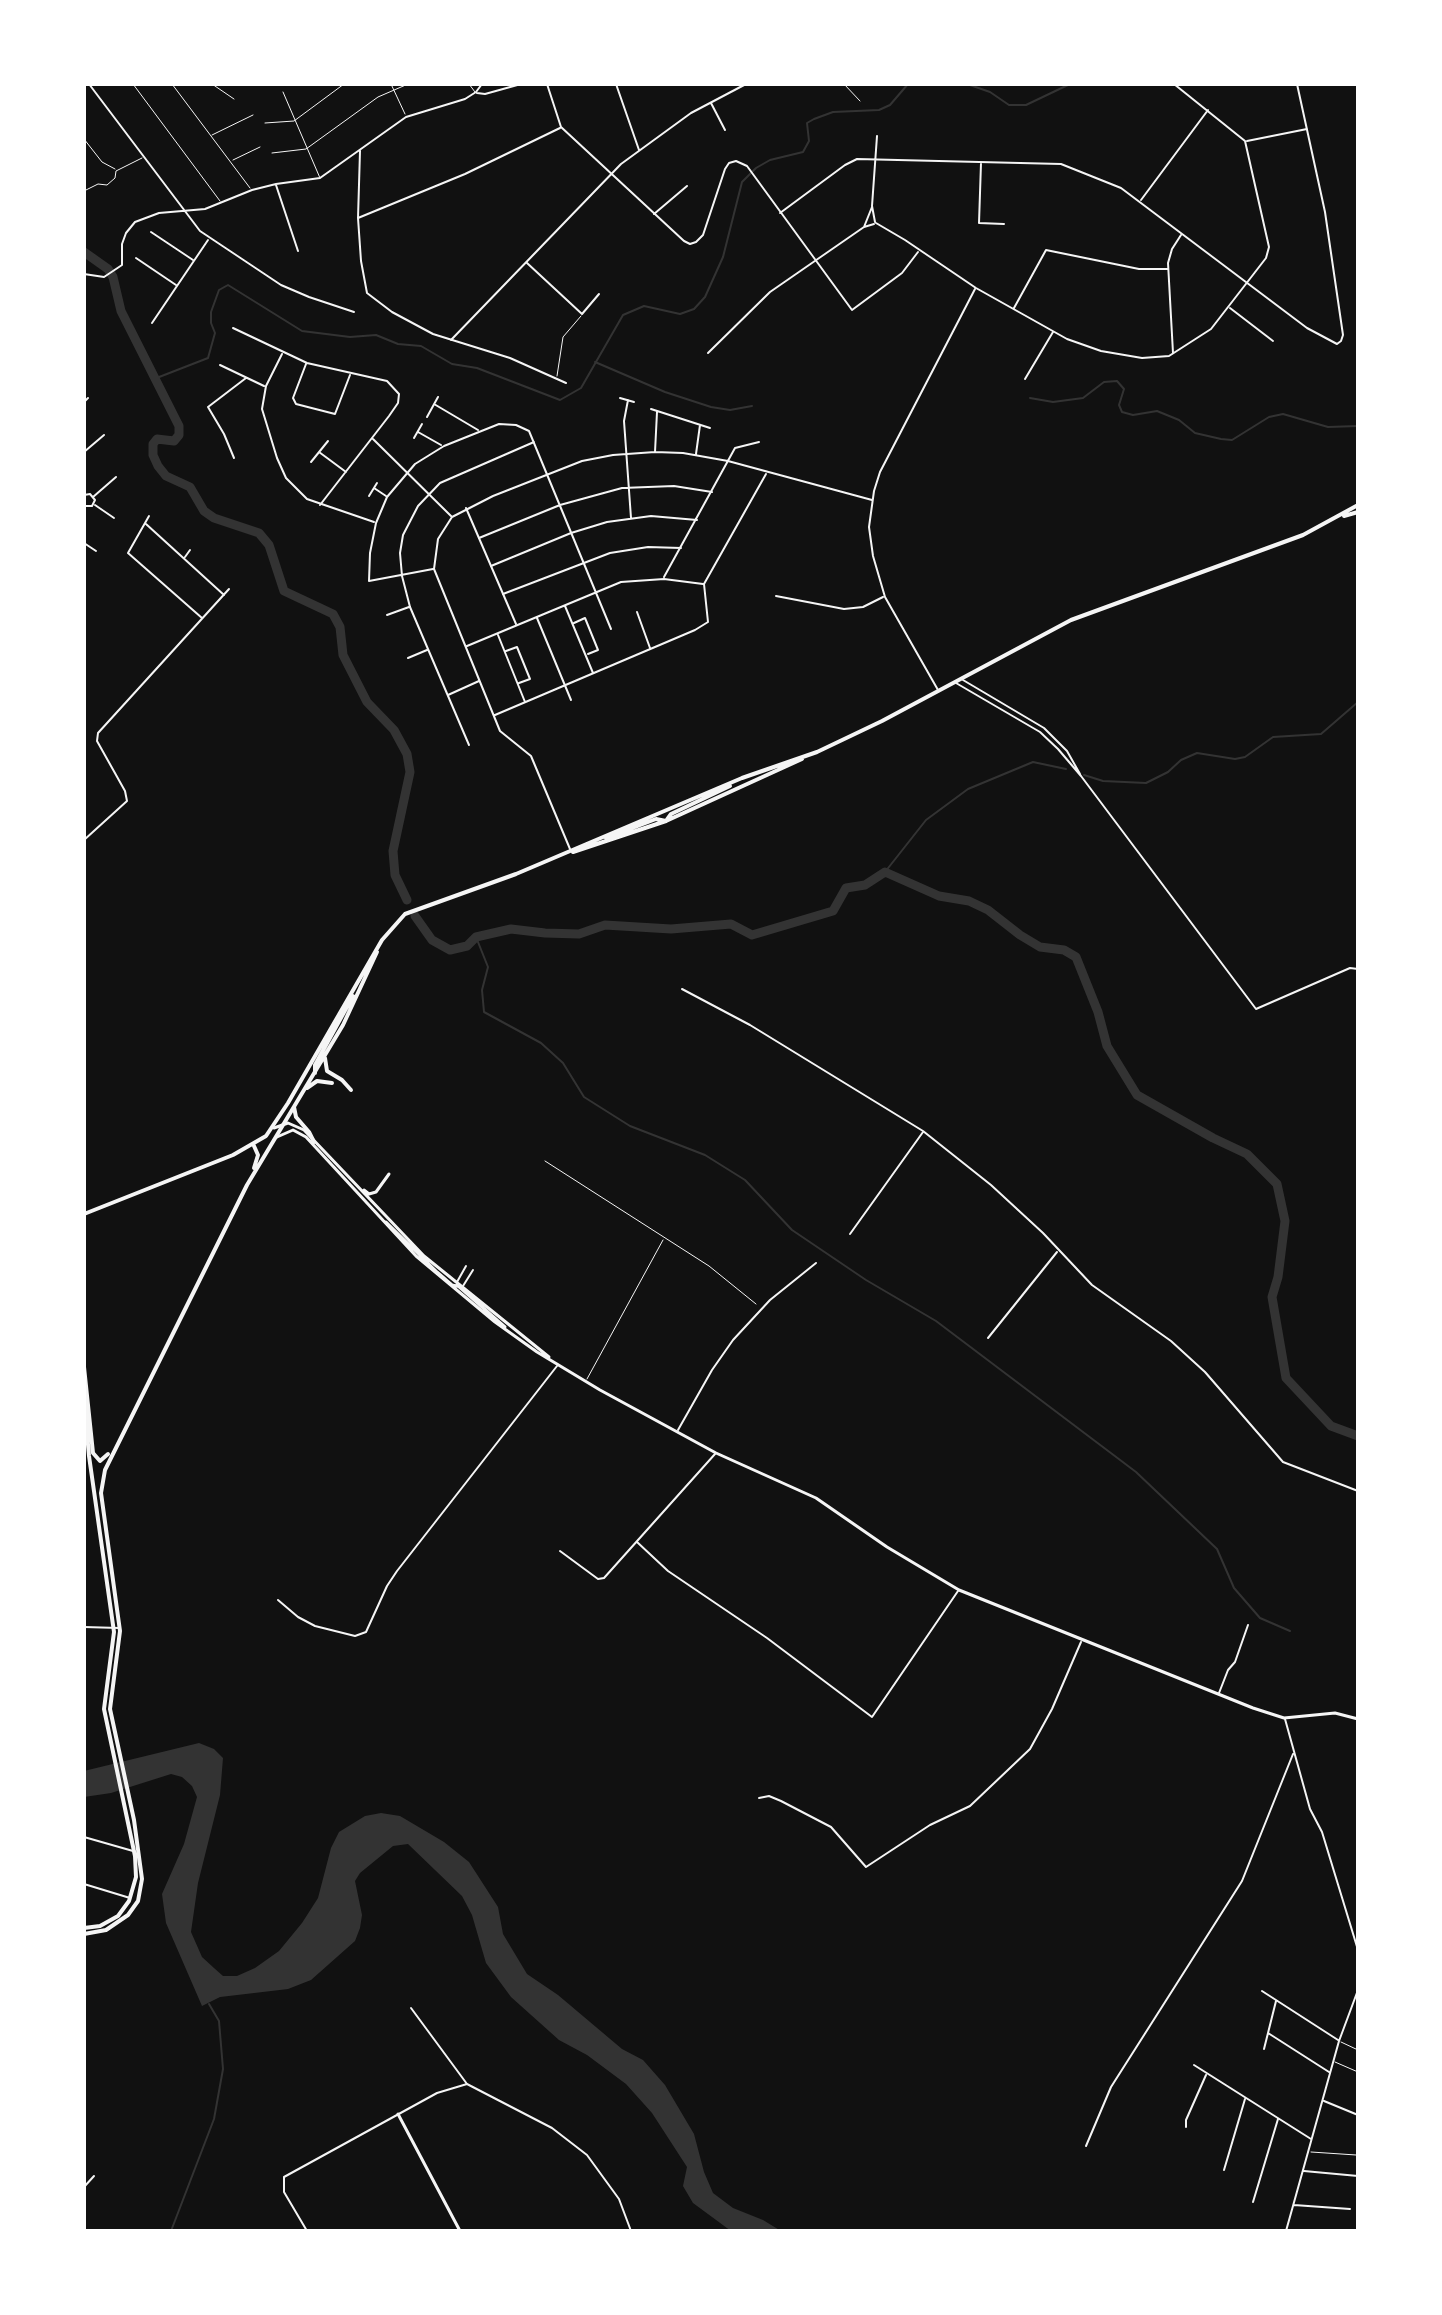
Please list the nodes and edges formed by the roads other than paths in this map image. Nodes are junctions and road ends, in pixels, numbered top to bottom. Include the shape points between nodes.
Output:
1 (89, 84) edge
2 (133, 84) edge
3 (172, 84) edge
4 (212, 84) edge
5 (344, 84) edge
6 (391, 84) edge
7 (408, 84) edge
8 (469, 84) edge
9 (482, 84) edge
10 (521, 84) edge
11 (547, 84) edge
12 (616, 84) edge
13 (745, 84) edge
14 (844, 84) edge
15 (1174, 84) edge
16 (1297, 84) edge
17 (393, 89) junction
18 (283, 92) dead end
19 (476, 92) junction
20 (234, 99) dead end
21 (860, 101) dead end
22 (710, 102) junction
23 (1208, 110) junction
24 (253, 115) dead end
25 (406, 117) junction
26 (294, 121) junction
27 (265, 123) dead end
28 (561, 127) junction
29 (1308, 128) junction
30 (725, 130) dead end
31 (212, 135) junction
32 (877, 136) dead end
33 (84, 139) edge
34 (1245, 141) junction
35 (260, 147) dead end
36 (306, 149) junction
37 (639, 150) junction
38 (360, 151) junction
39 (272, 153) dead end
40 (145, 157) junction
41 (875, 158) junction
42 (231, 161) junction
43 (981, 161) junction
44 (116, 171) junction
45 (612, 174) junction
46 (320, 178) junction
47 (276, 184) junction
48 (687, 186) dead end
49 (252, 190) junction
50 (84, 191) edge
51 (1140, 201) junction
52 (221, 203) junction
53 (872, 206) junction
54 (183, 212) junction
55 (780, 213) junction
56 (654, 214) junction
57 (358, 218) junction
58 (876, 223) junction
59 (1004, 224) dead end
60 (864, 227) junction
61 (151, 232) dead end
62 (1182, 234) junction
63 (209, 239) junction
64 (298, 251) dead end
65 (919, 251) junction
66 (136, 258) dead end
67 (193, 261) junction
68 (816, 261) junction
69 (526, 262) junction
70 (1168, 269) junction
71 (84, 274) edge
72 (1248, 283) junction
73 (177, 286) junction
74 (976, 288) junction
75 (599, 294) dead end
76 (1229, 307) junction
77 (1014, 309) junction
78 (354, 312) dead end
79 (582, 314) junction
80 (152, 323) dead end
81 (233, 328) dead end
82 (1054, 331) junction
83 (451, 340) junction
84 (1273, 341) dead end
85 (282, 353) junction
86 (708, 353) dead end
87 (1173, 353) junction
88 (307, 363) junction
89 (220, 365) dead end
90 (351, 373) junction
91 (246, 378) junction
92 (556, 378) junction
93 (1025, 379) dead end
94 (566, 383) dead end
95 (266, 386) junction
96 (438, 397) dead end
97 (88, 398) dead end
98 (620, 398) dead end
99 (628, 400) junction
100 (84, 402) edge
101 (634, 402) dead end
102 (434, 404) junction
103 (651, 409) dead end
104 (657, 411) junction
105 (427, 417) dead end
106 (422, 424) dead end
107 (700, 425) junction
108 (710, 428) dead end
109 (480, 431) junction
110 (418, 432) junction
111 (104, 435) dead end
112 (414, 438) dead end
113 (373, 439) junction
114 (328, 441) dead end
115 (534, 442) junction
116 (759, 442) dead end
117 (444, 446) junction
118 (84, 452) edge
119 (319, 452) junction
120 (655, 452) junction
121 (626, 454) junction
122 (696, 456) junction
123 (234, 458) dead end
124 (728, 461) junction
125 (311, 462) dead end
126 (407, 471) junction
127 (346, 472) junction
128 (767, 473) junction
129 (547, 475) junction
130 (116, 477) dead end
131 (377, 483) dead end
132 (374, 488) junction
133 (628, 488) junction
134 (712, 492) junction
135 (429, 493) junction
136 (84, 494) edge
137 (369, 496) dead end
138 (93, 497) junction
139 (387, 497) junction
140 (872, 500) junction
141 (94, 504) junction
142 (320, 505) junction
143 (560, 505) junction
144 (84, 506) edge
145 (466, 508) junction
146 (1358, 510) edge
147 (149, 516) dead end
148 (1342, 516) junction
149 (452, 517) junction
150 (114, 518) dead end
151 (631, 518) junction
152 (697, 520) junction
153 (145, 523) junction
154 (376, 523) junction
155 (571, 533) junction
156 (479, 538) junction
157 (84, 543) edge
158 (681, 548) junction
159 (190, 550) dead end
160 (96, 551) dead end
161 (184, 558) junction
162 (583, 562) junction
163 (491, 566) junction
164 (434, 569) junction
165 (402, 576) junction
166 (664, 579) junction
167 (704, 584) junction
168 (229, 589) dead end
169 (596, 592) junction
170 (503, 594) junction
171 (224, 595) junction
172 (776, 596) dead end
173 (885, 597) junction
174 (565, 605) junction
175 (410, 607) junction
176 (637, 612) dead end
177 (387, 615) dead end
178 (537, 617) junction
179 (202, 619) junction
180 (573, 624) junction
181 (517, 625) junction
182 (611, 629) dead end
183 (497, 633) junction
184 (466, 647) junction
185 (651, 649) junction
186 (428, 650) junction
187 (505, 651) junction
188 (586, 655) junction
189 (408, 658) dead end
190 (593, 673) junction
191 (480, 681) junction
192 (958, 681) junction
193 (517, 684) junction
194 (565, 685) junction
195 (939, 691) junction
196 (448, 695) junction
197 (571, 700) dead end
198 (525, 702) junction
199 (494, 715) junction
200 (469, 745) dead end
201 (817, 752) junction
202 (1081, 776) junction
203 (742, 778) junction
204 (666, 821) junction
205 (84, 840) edge
206 (582, 846) junction
207 (571, 852) junction
208 (382, 940) junction
209 (1358, 969) edge
210 (363, 972) junction
211 (682, 989) dead end
212 (326, 1053) junction
213 (315, 1073) junction
214 (332, 1083) dead end
215 (351, 1090) dead end
216 (300, 1095) junction
217 (295, 1103) junction
218 (282, 1123) junction
219 (270, 1130) junction
220 (923, 1131) junction
221 (314, 1142) junction
222 (253, 1145) junction
223 (263, 1156) junction
224 (545, 1161) dead end
225 (336, 1164) junction
226 (389, 1174) dead end
227 (247, 1185) junction
228 (363, 1200) junction
229 (376, 1207) junction
230 (84, 1214) edge
231 (380, 1218) junction
232 (850, 1234) dead end
233 (664, 1237) junction
234 (1058, 1250) junction
235 (816, 1263) dead end
236 (466, 1266) dead end
237 (473, 1270) dead end
238 (459, 1285) junction
239 (756, 1304) dead end
240 (988, 1338) dead end
241 (518, 1339) junction
242 (558, 1364) junction
243 (84, 1367) edge
244 (586, 1381) junction
245 (84, 1398) edge
246 (677, 1432) junction
247 (118, 1439) junction
248 (716, 1453) junction
249 (1358, 1491) edge
250 (637, 1542) junction
251 (560, 1551) dead end
252 (959, 1590) junction
253 (278, 1600) dead end
254 (1248, 1625) dead end
255 (84, 1627) edge
256 (117, 1628) junction
257 (1083, 1638) junction
258 (1219, 1693) junction
259 (1284, 1718) junction
260 (1358, 1719) edge
261 (1293, 1754) junction
262 (759, 1798) dead end
263 (84, 1837) edge
264 (134, 1851) junction
265 (84, 1884) edge
266 (131, 1898) junction
267 (84, 1928) edge
268 (84, 1934) edge
269 (1358, 1950) edge
270 (1358, 1990) edge
271 (1262, 1991) dead end
272 (1276, 2001) junction
273 (1353, 2001) junction
274 (1358, 2006) edge
275 (411, 2008) dead end
276 (1268, 2033) junction
277 (1339, 2041) junction
278 (1264, 2049) dead end
279 (1358, 2050) edge
280 (1333, 2062) junction
281 (1194, 2065) dead end
282 (1358, 2072) edge
283 (1207, 2073) junction
284 (1330, 2073) junction
285 (467, 2084) junction
286 (1246, 2098) junction
287 (1323, 2100) junction
288 (398, 2114) junction
289 (1358, 2115) edge
290 (1278, 2118) junction
291 (1186, 2127) dead end
292 (1312, 2140) junction
293 (1086, 2146) dead end
294 (1309, 2152) junction
295 (1356, 2155) dead end
296 (1224, 2170) dead end
297 (1303, 2171) junction
298 (94, 2176) dead end
299 (1358, 2176) edge
300 (84, 2187) edge
301 (1253, 2202) dead end
302 (1293, 2205) junction
303 (1350, 2209) dead end
304 (307, 2231) edge
305 (460, 2231) edge
306 (631, 2231) edge
307 (1286, 2231) edge

1 - 40 street
2 - 52 lane
3 - 31 lane
4 - 20 lane
5 - 26 lane
6 - 17 lane
7 - 17 lane
8 - 19 lane
9 - 19 street
10 - 19 street
11 - 28 street
12 - 37 street
13 - 22 street
14 - 21 lane
15 - 23 street
16 - 29 street
17 - 25 lane
17 - 36 lane
18 - 26 lane
19 - 25 street
22 - 30 street
22 - 37 street
23 - 34 street
23 - 51 street
24 - 31 lane
25 - 38 street
26 - 27 lane
26 - 36 lane
28 - 45 street
28 - 57 street
29 - 34 street
29 - 72 street via 1341,341 1328,341 1307,328
31 - 42 lane
32 - 41 street
33 - 44 lane
34 - 72 street via 1269,247
35 - 42 lane
36 - 39 lane
36 - 46 lane
37 - 45 street
38 - 46 street
38 - 57 street
40 - 44 lane
40 - 54 street
41 - 43 street
41 - 53 street
41 - 55 street via 845,165
42 - 49 lane
43 - 51 street via 1061,164
43 - 59 street via 979,223
44 - 50 lane via 110,183
45 - 56 street
45 - 69 street
46 - 47 street
47 - 49 street
47 - 64 street
48 - 56 street
49 - 52 street
51 - 62 street
52 - 54 street
53 - 58 street
53 - 60 street
54 - 63 street
54 - 71 street via 135,222 126,233 118,268 104,277
55 - 56 street via 747,166 736,161 725,169 696,242 684,241
55 - 68 street
57 - 83 street via 367,293 392,312
58 - 60 street
58 - 65 street
60 - 68 street
61 - 67 street
62 - 70 street
62 - 72 street
63 - 67 street
63 - 78 street via 281,285
65 - 68 street via 902,273 852,310
65 - 74 street
66 - 73 street
67 - 73 street
68 - 86 street via 762,299
69 - 79 street
69 - 83 street
70 - 77 street via 1139,269 1045,250
70 - 87 street
72 - 76 street
73 - 80 street
74 - 77 street
74 - 140 street via 882,468
75 - 79 street
76 - 84 street
76 - 87 street via 1211,329
77 - 82 street
79 - 92 lane via 563,337
81 - 85 street
82 - 87 street via 1101,351 1142,358
82 - 93 street
83 - 92 street
85 - 88 street
85 - 95 street
88 - 90 street
88 - 90 street via 293,401 332,413 338,412
89 - 91 street
90 - 113 street via 387,381 399,394
91 - 95 street
91 - 123 street via 208,407
92 - 94 street
95 - 142 street via 262,409 281,468 296,491
96 - 102 street
97 - 100 street
98 - 99 street
99 - 101 street
99 - 121 street
102 - 105 street
102 - 109 street
103 - 104 street
104 - 107 street
104 - 120 street
106 - 110 street
107 - 108 street
107 - 122 street
109 - 115 street via 507,423 529,431
109 - 117 street
110 - 112 street
110 - 117 street
111 - 118 street
113 - 126 street
113 - 127 street
114 - 119 street
115 - 129 street
115 - 135 street via 448,479
116 - 124 street via 735,448
117 - 126 street
119 - 125 street
119 - 127 street
120 - 121 street
120 - 122 street
121 - 129 street via 582,461
121 - 133 street
122 - 124 street
124 - 128 street
124 - 134 street
126 - 135 street
126 - 139 street
127 - 142 street
128 - 140 street
128 - 167 street
129 - 143 street
129 - 145 street
130 - 138 street
131 - 132 street
132 - 137 street
132 - 139 street
133 - 134 street via 674,486
133 - 143 street
133 - 151 street
134 - 152 street
135 - 149 street
135 - 165 street via 403,535
136 - 138 street
138 - 141 street
139 - 154 street
140 - 173 street via 869,527
141 - 144 street
141 - 150 street
142 - 154 street
143 - 155 street
143 - 156 street
145 - 149 street
145 - 156 street
146 - 148 main road
146 - 148 main road
147 - 153 street
148 - 192 main road via 1250,556 1071,620
149 - 164 street via 438,539
151 - 152 street
151 - 155 street
152 - 158 street
153 - 161 street
153 - 179 street via 128,553
154 - 165 street via 369,581
155 - 162 street
155 - 163 street
156 - 163 street
157 - 160 street
158 - 162 street via 631,549
158 - 166 street
159 - 161 street
161 - 171 street
162 - 169 street
162 - 170 street
163 - 170 street
164 - 165 street
164 - 184 street
165 - 175 street
166 - 167 street
166 - 169 street via 621,582
167 - 185 street via 708,622
168 - 171 street
169 - 174 street
169 - 182 street
170 - 181 street
171 - 179 street
172 - 173 street via 844,609
173 - 195 street
174 - 178 street
174 - 180 street
175 - 177 street
175 - 186 street
176 - 185 street
178 - 181 street
178 - 194 street
179 - 205 street via 98,733 97,741 127,801
180 - 188 street
180 - 188 street via 585,618 598,650
181 - 183 street
183 - 184 street
183 - 187 street
184 - 191 street
185 - 190 street
186 - 189 street
186 - 196 street
187 - 193 street
187 - 193 street via 517,647 530,679
188 - 190 street
190 - 194 street
191 - 196 street
191 - 199 street
192 - 195 main road
192 - 202 street via 1040,732
192 - 202 street via 1044,728 1067,751
193 - 198 street
194 - 197 street
194 - 198 street
195 - 201 main road
196 - 200 street
198 - 199 street
199 - 207 street via 500,731 531,756
201 - 203 main road
201 - 204 main road
202 - 209 street via 1256,1009
203 - 204 main road
203 - 206 main road
204 - 206 main road via 656,819
204 - 207 main road
206 - 207 main road
207 - 208 main road via 416,909 399,918
208 - 210 main road
208 - 212 main road
210 - 213 main road
210 - 219 main road
211 - 220 street
212 - 213 main road
212 - 215 main road via 327,1071
213 - 216 main road
214 - 216 main road via 317,1081
216 - 217 main road
217 - 218 main road
217 - 221 main road via 296,1117
218 - 219 main road
218 - 221 main road via 299,1127
218 - 223 main road
219 - 222 main road
220 - 232 street
220 - 234 street via 991,1185
221 - 225 main road
222 - 227 main road via 258,1158
222 - 230 main road
223 - 227 main road
223 - 228 main road via 281,1133 297,1131
224 - 233 lane
225 - 226 main road via 369,1194
225 - 229 main road
227 - 247 main road
228 - 229 main road
228 - 231 main road
229 - 231 main road
229 - 238 main road
231 - 238 main road via 423,1260
231 - 241 main road via 433,1272
233 - 239 lane
233 - 244 lane
234 - 240 street
234 - 249 street via 1092,1285 1205,1372 1283,1462
235 - 246 street via 770,1300 733,1340
236 - 238 street
237 - 238 street
238 - 241 main road
238 - 242 main road
241 - 242 main road
242 - 244 main road
242 - 253 street via 397,1571 366,1632 355,1636 315,1626
243 - 247 main road via 94,1457 103,1460
244 - 246 main road
245 - 256 main road
246 - 248 main road
247 - 256 main road via 101,1493
248 - 250 street
248 - 252 main road via 816,1498
250 - 251 street via 601,1579
250 - 252 street via 659,1564 872,1717
252 - 257 main road
254 - 258 street
255 - 256 street
256 - 264 main road via 104,1699 106,1727
256 - 268 main road via 110,1698 142,1879 134,1909 115,1925
257 - 258 main road
257 - 262 street via 1030,1749 970,1806 866,1867 831,1827 769,1796
258 - 259 main road
259 - 260 main road via 1335,1713
259 - 261 street
261 - 269 street
261 - 293 street via 1242,1881 1111,2087
263 - 264 street
264 - 266 main road
265 - 266 street
266 - 267 main road via 112,1920
270 - 273 street
271 - 272 street
272 - 276 street
272 - 277 street
273 - 274 lane
273 - 277 street
275 - 285 street
276 - 278 street
276 - 284 street
277 - 279 lane
277 - 280 street
280 - 282 lane
280 - 284 street
281 - 283 street
283 - 286 street
283 - 291 street
284 - 287 street
285 - 288 street
285 - 306 street via 552,2128 587,2155 619,2199
286 - 290 street
286 - 296 street
287 - 289 street
287 - 292 street
288 - 304 street via 284,2177 284,2192
288 - 305 main road
290 - 292 street
290 - 301 street
292 - 294 street
294 - 295 lane
294 - 297 street
297 - 299 street
297 - 302 street
298 - 300 street
302 - 303 street
302 - 307 street

